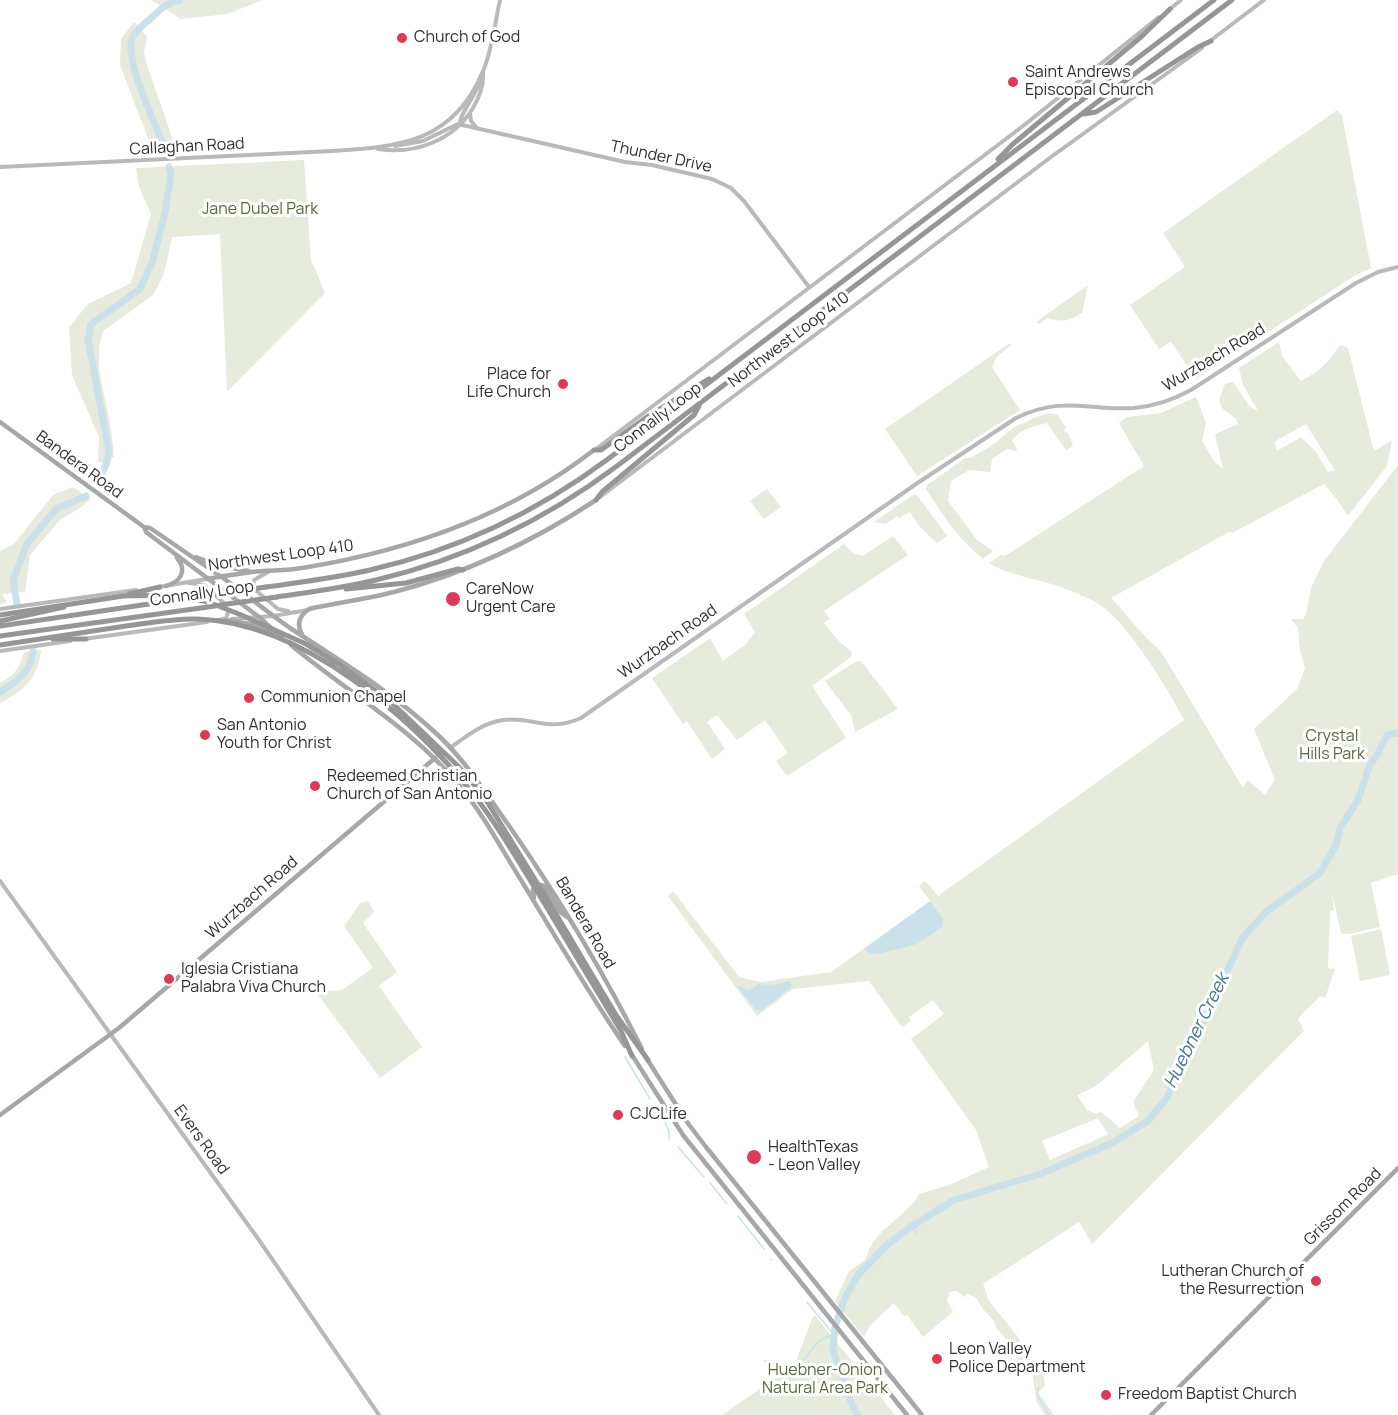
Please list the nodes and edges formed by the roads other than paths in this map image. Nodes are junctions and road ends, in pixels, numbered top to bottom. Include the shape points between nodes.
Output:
1 (500, 0) edge
2 (1181, 0) edge
3 (1214, 0) edge
4 (1232, 0) edge
5 (1264, 0) edge
6 (1170, 9) junction
7 (1211, 41) junction
8 (482, 73) junction
9 (470, 112) junction
10 (1083, 115) junction
11 (461, 124) junction
12 (477, 128) junction
13 (386, 146) junction
14 (375, 148) junction
15 (0, 167) edge
16 (985, 173) junction
17 (1398, 267) edge
18 (809, 287) junction
19 (724, 371) junction
20 (702, 402) junction
21 (0, 422) edge
22 (594, 450) junction
23 (596, 500) junction
24 (144, 527) junction
25 (180, 549) junction
26 (174, 553) junction
27 (463, 570) junction
28 (253, 572) junction
29 (269, 572) junction
30 (221, 577) junction
31 (207, 579) junction
32 (179, 584) junction
33 (163, 586) junction
34 (336, 588) junction
35 (113, 598) junction
36 (0, 609) edge
37 (309, 609) junction
38 (294, 612) junction
39 (0, 615) edge
40 (273, 616) junction
41 (259, 617) junction
42 (226, 620) junction
43 (0, 621) edge
44 (215, 621) junction
45 (0, 626) edge
46 (278, 635) junction
47 (0, 636) edge
48 (304, 637) junction
49 (86, 639) junction
50 (0, 644) edge
51 (0, 651) edge
52 (450, 748) junction
53 (435, 758) junction
54 (527, 851) junction
55 (504, 853) junction
56 (0, 881) edge
57 (545, 900) junction
58 (541, 912) junction
59 (569, 919) junction
60 (111, 1034) junction
61 (632, 1056) junction
62 (648, 1060) junction
63 (0, 1115) edge
64 (1398, 1168) edge
65 (379, 1415) edge
66 (907, 1415) edge
67 (922, 1415) edge
68 (1152, 1415) edge

1 - 8 main road, Callaghan Road
2 - 6 main road, Northwest Loop 410
3 - 16 highway, Connally Loop
4 - 10 highway, Connally Loop
5 - 7 main road, Northwest Loop 410
6 - 16 highway via 1013,144
6 - 18 main road, Northwest Loop 410 via 1014,133
7 - 10 highway via 1096,111
7 - 23 main road, Northwest Loop 410 via 1042,163
8 - 9 main road, Callaghan Road via 481,90
8 - 11 main road via 476,93 460,118
8 - 13 main road, Callaghan Road via 463,106 446,123 424,137
9 - 11 main road, Callaghan Road
9 - 12 main road
10 - 20 highway, Connally Loop
11 - 12 main road, Thunder Drive
11 - 13 main road via 423,141
11 - 14 main road, Callaghan Road via 423,146 402,150
12 - 18 main road, Thunder Drive via 724,184 744,201
13 - 14 main road, Callaghan Road
14 - 15 main road, Callaghan Road
16 - 19 highway, Connally Loop
17 - 52 main road, Wurzbach Road via 1356,283 1169,401 1131,408 1057,405 1016,418 573,722 495,722
18 - 22 main road, Northwest Loop 410
19 - 22 highway via 642,420 601,450
19 - 45 highway, Connally Loop, bridge via 581,478 542,503 453,545 345,576
20 - 23 highway via 694,414
20 - 34 highway, Connally Loop via 591,485 517,529 426,566
21 - 24 main road, Bandera Road
22 - 29 main road, Northwest Loop 410 via 514,503 447,532 354,559
23 - 27 main road, Northwest Loop 410 via 530,540
24 - 25 main road, Bandera Road
24 - 26 main road, Bandera Road
25 - 28 main road via 215,565
25 - 30 main road, Bandera Road
26 - 31 main road, Bandera Road
26 - 33 main road via 182,574 176,582
27 - 34 highway via 392,585
27 - 37 main road, Northwest Loop 410 via 395,592
28 - 29 main road, Northwest Loop 410
28 - 30 main road, Northwest Loop 410
29 - 38 main road via 254,579 254,589 278,609
30 - 31 main road, Northwest Loop 410
30 - 40 main road, Bandera Road
31 - 32 main road, Northwest Loop 410
31 - 41 main road, Bandera Road
32 - 33 main road, Northwest Loop 410
32 - 44 main road via 204,585 229,608 226,618
33 - 35 highway
33 - 36 main road, Northwest Loop 410
34 - 47 highway, Connally Loop, bridge
35 - 39 highway, bridge
35 - 43 highway
35 - 57 highway, bridge via 163,594 208,602 290,636 339,664 391,702 457,765 483,795
37 - 38 main road, Northwest Loop 410
37 - 48 main road via 299,621
38 - 40 main road, Northwest Loop 410
40 - 41 main road, Northwest Loop 410
40 - 48 main road, Bandera Road
41 - 42 main road, Northwest Loop 410
41 - 46 main road, Bandera Road
42 - 44 main road, Northwest Loop 410
42 - 46 main road via 251,624
44 - 49 main road, Northwest Loop 410
46 - 53 main road, Bandera Road
48 - 52 main road, Bandera Road via 412,712
49 - 50 highway
49 - 51 main road, Northwest Loop 410
50 - 57 highway, bridge via 198,619 251,627 294,644 325,661 389,708 441,757 474,796
52 - 53 main road, Wurzbach Road
52 - 54 main road, Bandera Road via 488,793
53 - 55 main road, Bandera Road via 460,785
53 - 60 main road, Wurzbach Road
54 - 55 main road via 532,864 522,872
54 - 59 main road, Bandera Road
55 - 58 main road, Bandera Road
56 - 60 main road, Evers Road
57 - 61 highway
57 - 62 highway via 616,1016
58 - 59 main road via 532,891 541,885
58 - 61 main road, Bandera Road
59 - 62 main road, Bandera Road
60 - 63 main road, Wurzbach Road
60 - 65 main road, Evers Road
61 - 66 main road, Bandera Road via 683,1135
62 - 67 main road, Bandera Road via 706,1148
64 - 68 main road, Grissom Road

